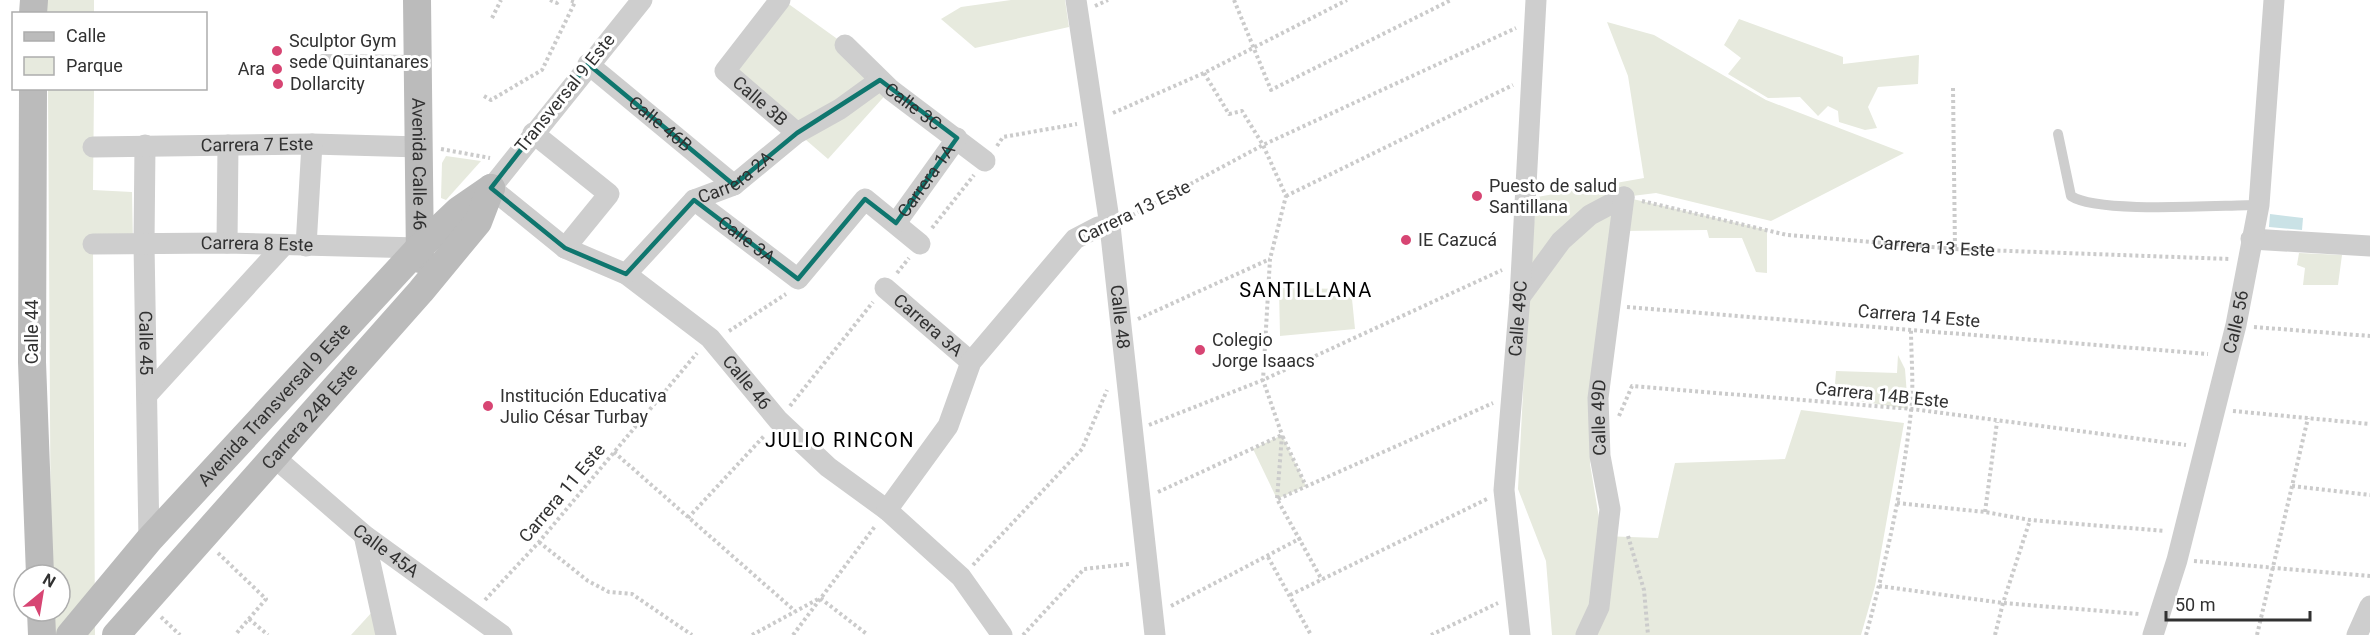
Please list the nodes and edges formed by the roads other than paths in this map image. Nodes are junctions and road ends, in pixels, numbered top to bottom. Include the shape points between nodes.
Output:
1 (417, 0) edge
2 (642, 0) edge
3 (780, 0) edge
4 (2274, 0) edge
5 (1079, 1) edge
6 (1535, 9) edge
7 (845, 45) dead end
8 (323, 59) dead end
9 (417, 60) junction
10 (588, 64) junction
11 (880, 80) junction
12 (33, 90) edge
13 (533, 133) junction
14 (797, 133) junction
15 (2058, 134) dead end
16 (957, 138) junction
17 (312, 144) junction
18 (145, 145) junction
19 (228, 145) junction
20 (93, 147) dead end
21 (430, 148) junction
22 (985, 161) dead end
23 (734, 185) junction
24 (490, 188) junction
25 (694, 200) junction
26 (2259, 205) junction
27 (896, 223) junction
28 (1110, 226) junction
29 (227, 243) junction
30 (93, 244) dead end
31 (144, 244) junction
32 (920, 244) dead end
33 (283, 246) junction
34 (306, 246) junction
35 (2370, 246) edge
36 (419, 248) junction
37 (565, 248) junction
38 (2248, 249) junction
39 (626, 274) junction
40 (885, 288) dead end
41 (421, 291) junction
42 (1520, 297) junction
43 (971, 362) junction
44 (147, 395) junction
45 (274, 457) junction
46 (887, 510) junction
47 (364, 536) junction
48 (149, 540) junction
49 (40, 563) edge
50 (2370, 606) edge
51 (1154, 625) edge
52 (2156, 625) edge
53 (70, 635) edge
54 (116, 635) edge
55 (386, 635) edge
56 (502, 635) edge
57 (1002, 635) edge
58 (1520, 635) edge
59 (1586, 635) edge
60 (2357, 635) edge

1 - 9 main road, Avenida Calle 46
2 - 10 street, Transversal 9 Este
3 - 14 street, Calle 3B via 725,71
4 - 26 street, Calle 56
5 - 28 street, Calle 48
6 - 42 street, Calle 49C
7 - 11 street, Calle 3C
8 - 9 lane
9 - 21 main road, Avenida Calle 46
10 - 13 street, Transversal 9 Este
10 - 23 street, Calle 46B
11 - 14 street, Carrera 2A
11 - 16 street, Calle 3C
12 - 49 main road, Calle 44 via 32,362
13 - 24 street, Transversal 9 Este
13 - 37 street via 609,194
14 - 23 street, Carrera 2A
15 - 26 lane via 2071,196 2079,202 2109,207
16 - 22 street, Calle 3C
16 - 27 street, Carrera 1A
17 - 19 street, Carrera 7 Este
17 - 21 street, Carrera 7 Este
17 - 34 street
18 - 19 street, Carrera 7 Este
18 - 20 street, Carrera 7 Este
18 - 31 street, Calle 45
19 - 29 street
21 - 36 main road, Avenida Calle 46
23 - 25 street, Carrera 2A
24 - 36 main road, Avenida Transversal 9 Este via 459,210
24 - 37 street, Calle 46
24 - 41 main road, Carrera 24B Este via 478,222
25 - 27 street, Calle 3A via 798,279 865,200
25 - 39 street, Carrera 2A
26 - 38 street, Calle 56
27 - 32 street
28 - 43 street, Carrera 13 Este via 1098,227 1075,239
28 - 51 street, Calle 48
29 - 31 street, Carrera 8 Este
29 - 33 street, Carrera 8 Este
30 - 31 street, Carrera 8 Este
31 - 44 street, Calle 45
33 - 34 street, Carrera 8 Este
33 - 44 street
34 - 36 street, Carrera 8 Este
35 - 38 street
36 - 41 main road, Avenida Calle 46
36 - 48 main road, Avenida Transversal 9 Este
37 - 39 street, Calle 46
38 - 52 street, Calle 56 via 2236,326 2177,560
39 - 46 street, Calle 46 via 710,338 778,420 828,467
40 - 43 street, Carrera 3A
41 - 45 main road, Carrera 24B Este
42 - 58 street, Calle 49C via 1504,490
42 - 59 street, Calle 49D via 1560,241 1590,215 1624,197 1598,398 1600,456 1610,509 1599,607
43 - 46 street, Carrera 13 Este via 948,426
44 - 48 street, Calle 45
45 - 47 street, Calle 45A
45 - 54 main road, Carrera 24B Este
46 - 57 street, Calle 46 via 961,577
47 - 55 street
47 - 56 street, Calle 45A
48 - 53 main road, Avenida Transversal 9 Este
50 - 60 street

